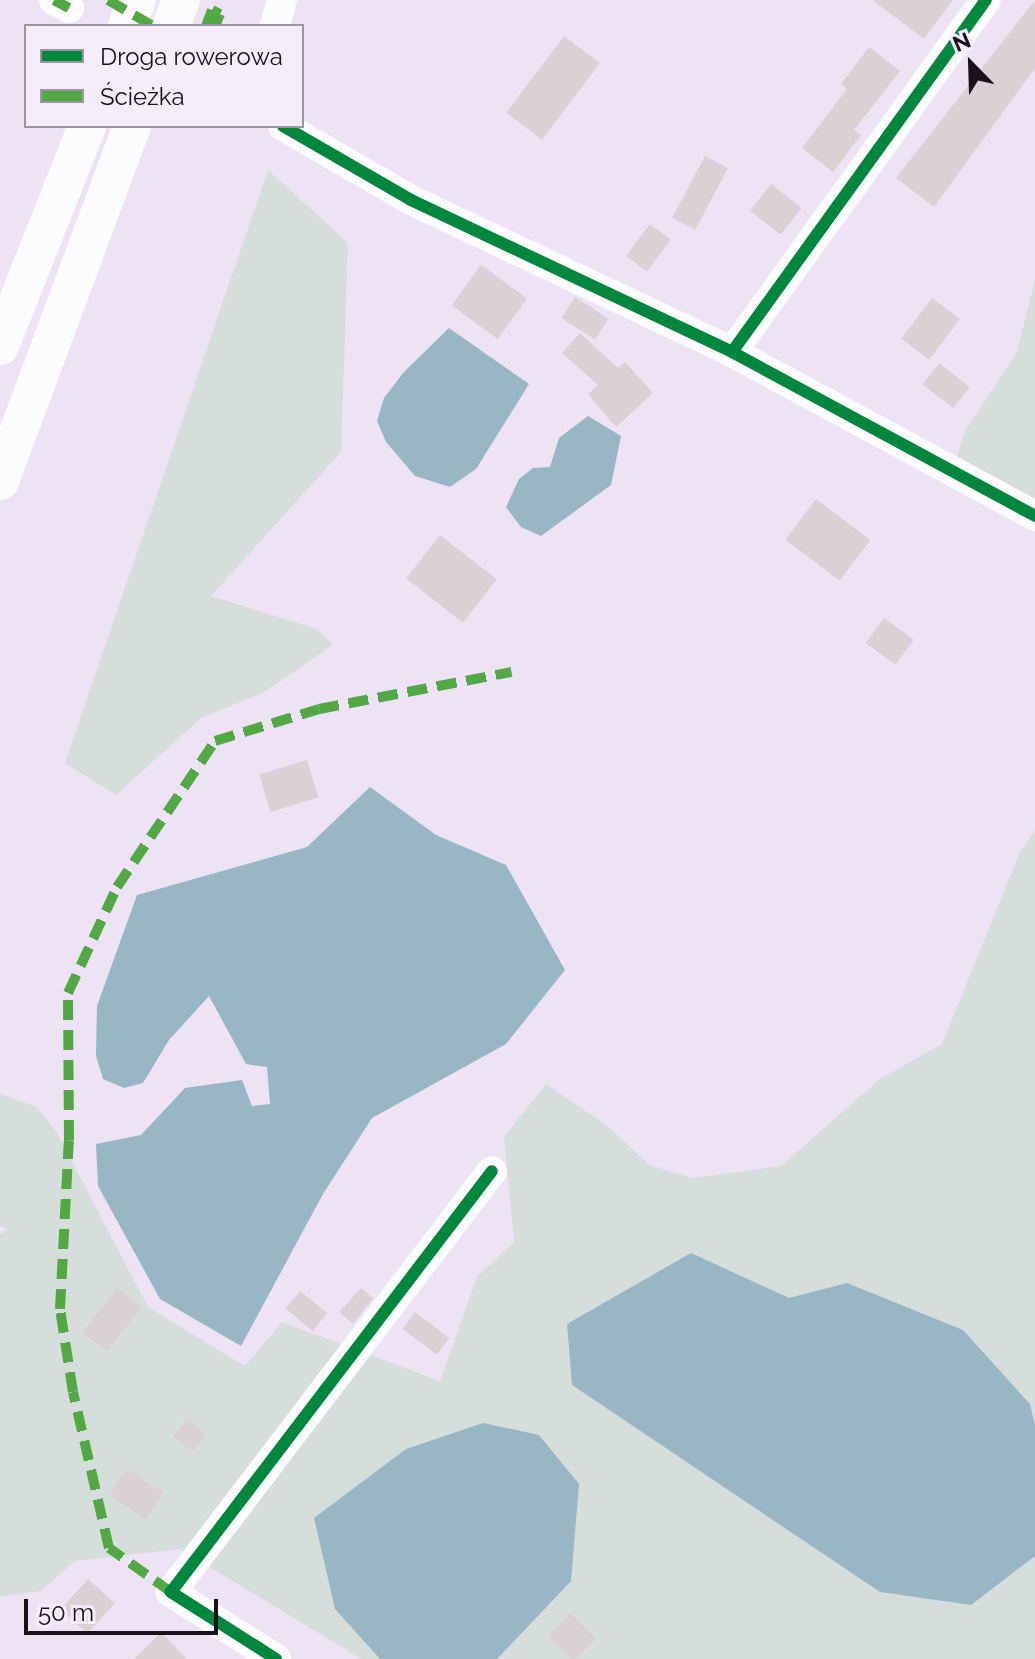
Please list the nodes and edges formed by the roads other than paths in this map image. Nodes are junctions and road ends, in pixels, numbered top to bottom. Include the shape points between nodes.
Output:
1 (137, 0) edge
2 (181, 0) edge
3 (282, 0) edge
4 (986, 0) edge
5 (128, 24) edge
6 (172, 24) edge
7 (276, 24) edge
8 (86, 128) edge
9 (131, 128) edge
10 (286, 128) edge
11 (0, 346) edge
12 (732, 352) junction
13 (0, 481) edge
14 (1035, 516) edge
15 (492, 1171) dead end
16 (276, 1659) edge

1 - 5 main road
2 - 6 main road
3 - 7 street
4 - 12 street
8 - 11 main road
9 - 13 main road
10 - 12 street via 411,200
12 - 14 street
15 - 16 street via 171,1592

